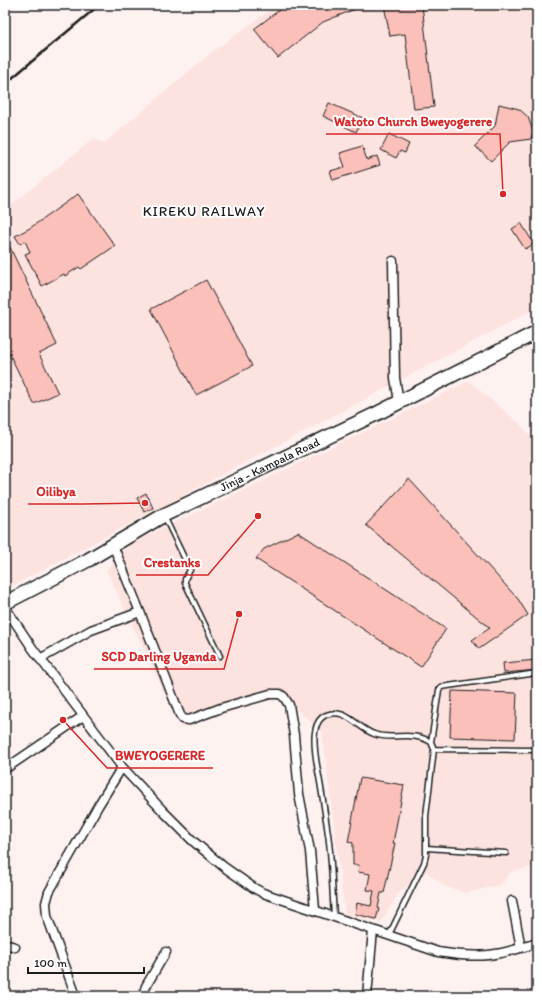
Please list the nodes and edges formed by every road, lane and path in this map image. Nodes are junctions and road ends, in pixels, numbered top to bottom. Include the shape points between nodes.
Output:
1 (393, 261) dead end
2 (537, 332) edge
3 (399, 402) junction
4 (164, 515) junction
5 (113, 545) junction
6 (5, 603) edge
7 (5, 607) edge
8 (140, 612) junction
9 (220, 656) dead end
10 (40, 659) junction
11 (537, 674) edge
12 (83, 716) junction
13 (431, 742) junction
14 (434, 749) junction
15 (536, 750) edge
16 (8, 767) dead end
17 (122, 767) junction
18 (426, 848) junction
19 (506, 852) dead end
20 (512, 901) dead end
21 (315, 910) junction
22 (334, 916) junction
23 (373, 930) junction
24 (389, 935) junction
25 (537, 943) edge
26 (5, 944) edge
27 (15, 947) dead end
28 (521, 948) junction
29 (166, 952) dead end
30 (76, 996) edge
31 (143, 996) edge
32 (367, 996) edge

1 - 3 street via 395,378
2 - 3 highway, Jinja - Kampala Road
3 - 4 highway, Jinja - Kampala Road
4 - 5 highway, Jinja - Kampala Road
4 - 9 lane via 190,570 185,584
5 - 6 highway, Jinja - Kampala Road
5 - 8 street
7 - 10 street
8 - 10 street via 92,630
8 - 21 street via 182,718 189,720 270,694 280,694 287,701 294,735 301,808 310,851
10 - 12 street
11 - 13 lane via 441,687
12 - 16 street
12 - 17 street
13 - 14 lane
13 - 22 lane via 423,737 374,734 343,714 334,713 318,721 315,732 316,755 329,837
14 - 15 lane
14 - 18 lane via 426,816
17 - 21 street via 162,811 224,867 263,893
17 - 30 street via 54,882 46,903 47,916
18 - 19 lane
18 - 24 lane via 424,862
20 - 28 street
21 - 22 street
22 - 23 street
23 - 24 street
23 - 32 street
24 - 28 street via 438,952 460,956 496,955
25 - 28 street
26 - 27 street
29 - 31 street

